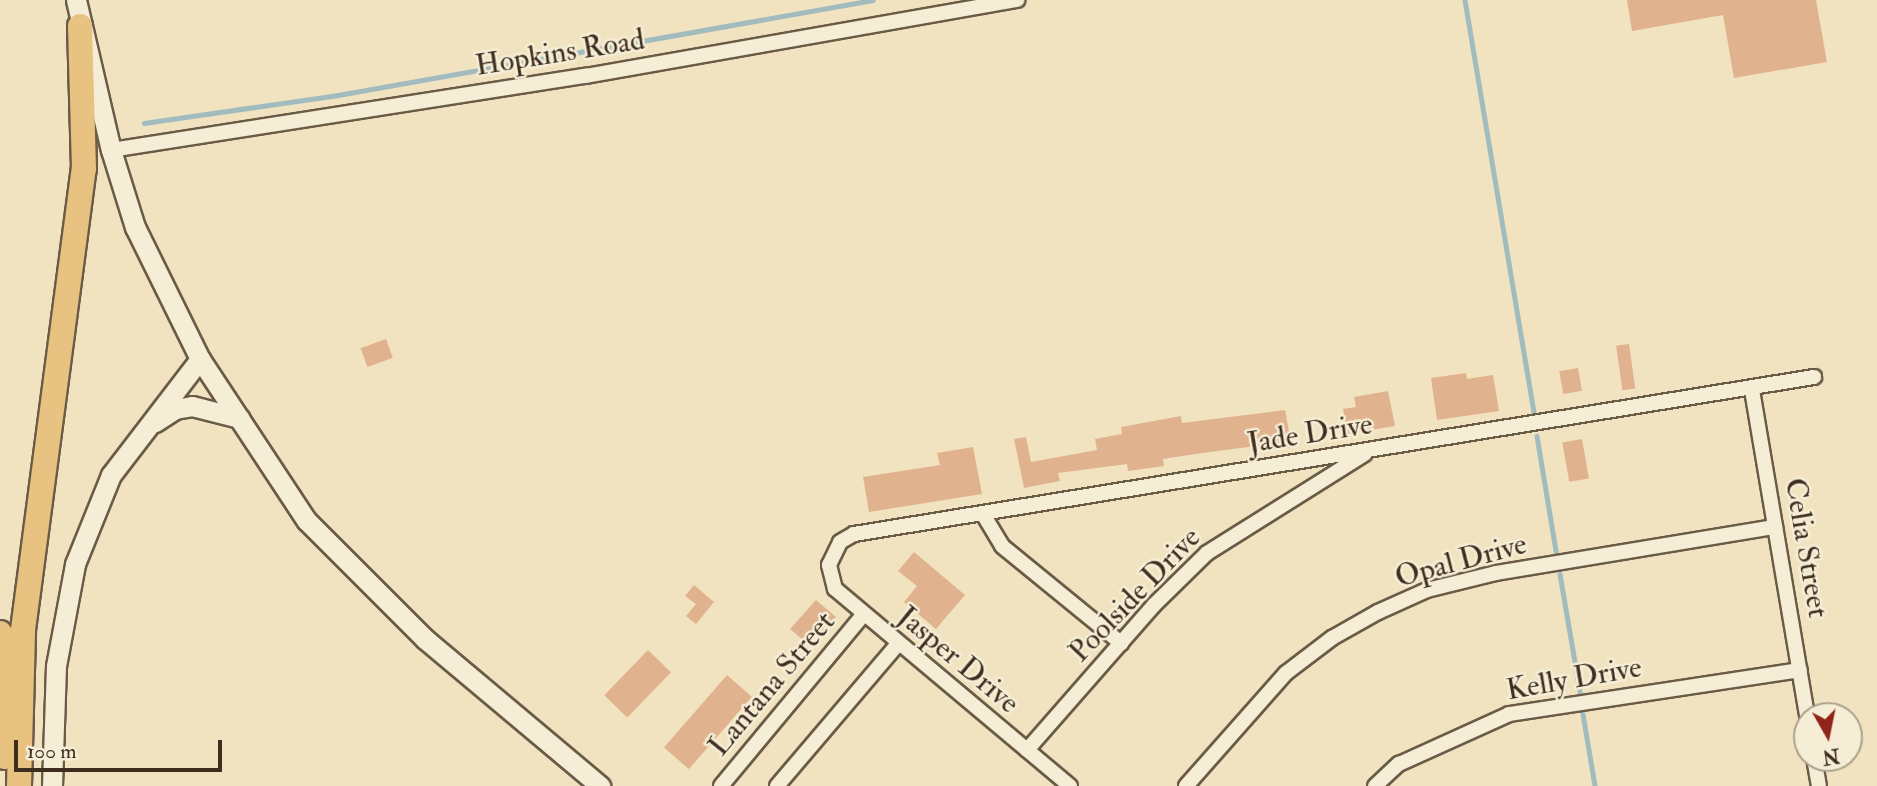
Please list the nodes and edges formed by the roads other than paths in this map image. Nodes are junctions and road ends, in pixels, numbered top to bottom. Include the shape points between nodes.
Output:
1 (76, 0) edge
2 (1017, 0) edge
3 (80, 26) junction
4 (110, 150) junction
5 (200, 359) junction
6 (1814, 377) dead end
7 (1752, 390) junction
8 (239, 418) junction
9 (145, 428) junction
10 (1368, 452) junction
11 (983, 514) junction
12 (1775, 527) junction
13 (829, 565) joint
14 (863, 615) junction
15 (0, 633) edge
16 (1121, 643) junction
17 (898, 644) junction
18 (1800, 670) junction
19 (1805, 702) edge
20 (1027, 750) junction
21 (6, 786) edge
22 (19, 786) edge
23 (52, 786) edge
24 (600, 786) edge
25 (721, 786) edge
26 (776, 786) edge
27 (1070, 786) edge
28 (1185, 786) edge
29 (1374, 786) edge

1 - 3 main road
2 - 4 street, Hopkins Road via 586,76
3 - 4 main road
3 - 22 highway via 85,169 23,630
4 - 5 main road via 135,227
5 - 8 main road
5 - 9 main road
6 - 7 street, Jade Drive
7 - 10 street, Jade Drive
7 - 12 street, Celia Street
8 - 9 main road via 192,406 175,409
8 - 24 main road via 307,521 425,639
9 - 23 main road via 111,475 75,564 55,666
10 - 11 street, Jade Drive
10 - 16 street, Poolside Drive via 1207,553
11 - 13 street, Jade Drive via 854,534 840,542
11 - 16 street via 1002,546
12 - 18 street, Celia Street
12 - 28 street, Opal Drive via 1496,573 1427,590 1332,638 1286,673
13 - 14 street, Jasper Drive via 835,589
14 - 17 street, Jasper Drive
14 - 25 street, Lantana Street
15 - 21 highway
16 - 20 street, Poolside Drive
17 - 20 street, Jasper Drive
17 - 26 street
18 - 19 street, Celia Street
18 - 29 street, Kelly Drive via 1509,713 1410,758
20 - 27 street, Jasper Drive

